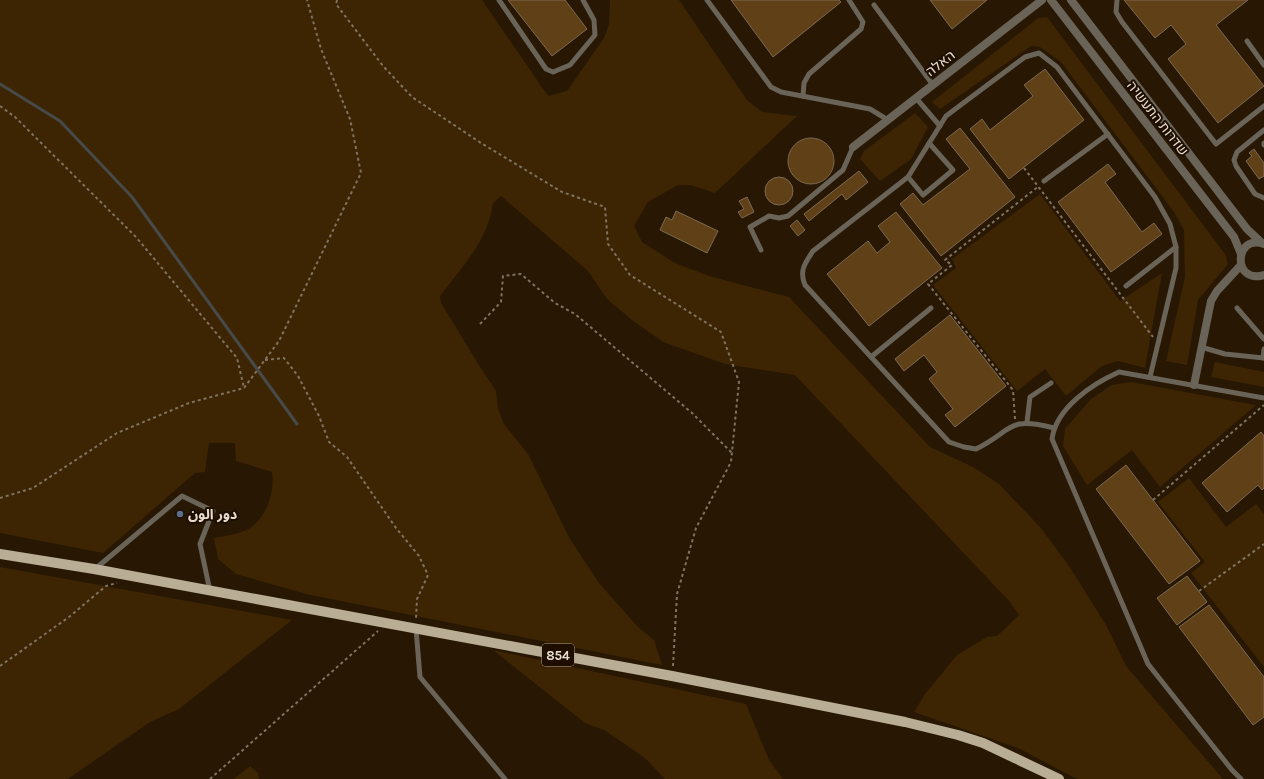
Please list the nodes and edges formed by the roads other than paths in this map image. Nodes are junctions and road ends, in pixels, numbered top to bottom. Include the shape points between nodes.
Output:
1 (499, 0) edge
2 (583, 0) edge
3 (707, 0) edge
4 (850, 0) edge
5 (1042, 0) edge
6 (1052, 0) edge
7 (1071, 0) edge
8 (1117, 0) edge
9 (874, 5) dead end
10 (1247, 41) dead end
11 (1264, 65) edge
12 (933, 85) junction
13 (803, 96) junction
14 (916, 98) junction
15 (1264, 106) edge
16 (888, 120) junction
17 (940, 126) junction
18 (1264, 130) edge
19 (1108, 134) junction
20 (929, 143) junction
21 (853, 147) joint
22 (908, 177) junction
23 (1044, 181) road end
24 (1264, 198) edge
25 (1263, 244) edge
26 (1176, 247) junction
27 (761, 250) dead end
28 (1241, 254) junction
29 (1241, 265) junction
30 (1262, 277) edge
31 (1126, 286) dead end
32 (931, 308) dead end
33 (1237, 308) dead end
34 (1264, 339) edge
35 (1201, 347) junction
36 (1264, 349) edge
37 (871, 357) junction
38 (1264, 358) edge
39 (1150, 377) junction
40 (1051, 383) dead end
41 (1194, 385) junction
42 (1264, 398) edge
43 (1027, 422) junction
44 (1054, 428) junction
45 (0, 554) edge
46 (94, 569) junction
47 (210, 591) junction
48 (416, 628) junction
49 (506, 779) edge
50 (1059, 779) edge
51 (1241, 779) edge

1 - 2 lane via 546,69 553,72 570,65 596,35 594,20
3 - 13 lane via 771,87 781,92
4 - 13 lane via 863,22 861,30 809,74 804,83
5 - 12 street, האלה
6 - 28 street, שדרות התעשיה via 1234,237
7 - 25 street, שדרות התעשיה via 1247,229
8 - 15 lane via 1116,12 1122,22 1216,144
9 - 12 lane
10 - 11 lane
12 - 14 street, האלה
13 - 16 lane via 870,109
14 - 16 street, האלה
14 - 17 lane
16 - 21 street, האלה
17 - 19 lane via 946,116 1025,57 1040,54 1057,67
17 - 20 lane
18 - 24 lane via 1237,152 1234,160 1255,194
19 - 23 lane
19 - 26 lane via 1155,197 1170,224
20 - 22 lane
20 - 22 lane via 953,170 924,195
21 - 27 lane via 843,170 788,216 769,216 750,227
22 - 37 lane via 813,251 801,276 805,285
25 - 28 street via 1249,245
26 - 31 lane
26 - 39 lane via 1172,292
28 - 29 street
29 - 30 street via 1248,274
29 - 35 street via 1211,301
32 - 37 lane
33 - 34 lane
35 - 38 lane via 1224,354
35 - 41 street
36 - 38 lane
37 - 43 lane via 949,442 976,449 1016,423
39 - 41 lane
39 - 44 lane via 1119,372 1106,378 1071,404
40 - 43 lane via 1030,397
41 - 42 lane
43 - 44 lane
44 - 51 lane via 1052,438 1148,664
45 - 46 main road, 854
46 - 47 main road, 854
46 - 47 lane via 182,496 212,511 200,544
47 - 48 main road, 854
48 - 49 lane via 420,678
48 - 50 main road, 854 via 946,731 1016,757

